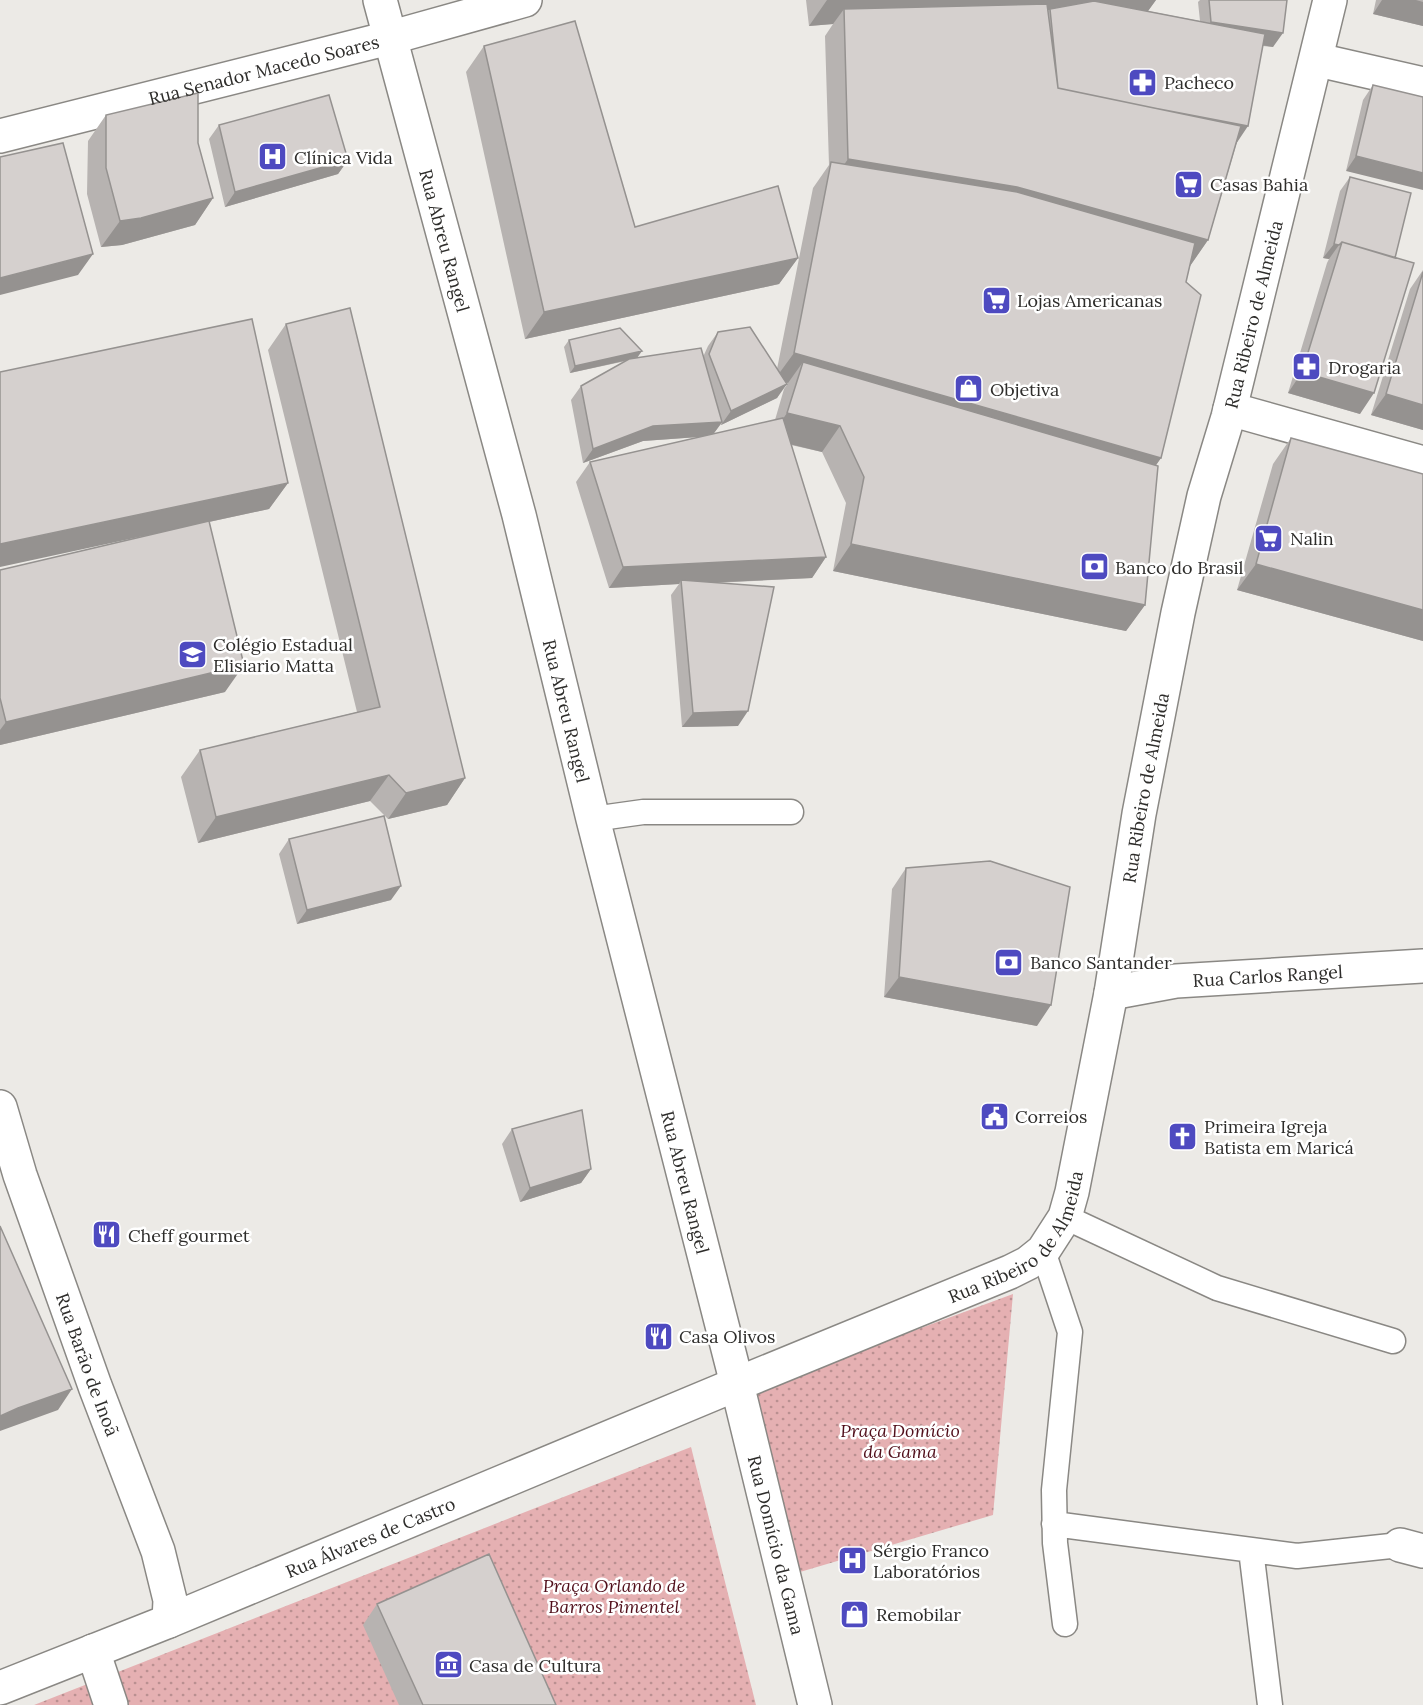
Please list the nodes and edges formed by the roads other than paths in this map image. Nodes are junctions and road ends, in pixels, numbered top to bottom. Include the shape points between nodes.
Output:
1 (380, 0) edge
2 (525, 0) edge
3 (1330, 0) edge
4 (389, 38) junction
5 (1318, 60) junction
6 (1423, 84) edge
7 (0, 136) edge
8 (1230, 409) junction
9 (1423, 463) edge
10 (791, 812) dead end
11 (592, 819) junction
12 (1423, 966) edge
13 (1111, 993) junction
14 (0, 1107) edge
15 (1065, 1217) junction
16 (1043, 1251) junction
17 (1393, 1341) dead end
18 (737, 1384) junction
19 (1054, 1524) junction
20 (1412, 1548) edge
21 (1251, 1550) junction
22 (169, 1621) junction
23 (1065, 1624) dead end
24 (93, 1651) junction
25 (0, 1688) edge
26 (111, 1705) edge
27 (815, 1705) edge
28 (1270, 1705) edge

1 - 4 main road, Rua Abreu Rangel
2 - 4 main road, Rua Senador Macedo Soares
3 - 5 main road, Rua Ribeiro de Almeida
4 - 7 main road, Rua Senador Macedo Soares
4 - 11 main road, Rua Abreu Rangel via 519,515
5 - 6 main road
5 - 8 main road, Rua Ribeiro de Almeida
8 - 9 main road
8 - 13 main road, Rua Ribeiro de Almeida via 1204,496 1178,613 1139,814
10 - 11 lane via 642,812
11 - 18 main road, Rua Abreu Rangel
12 - 13 main road, Rua Carlos Rangel via 1176,981
13 - 15 main road, Rua Ribeiro de Almeida
14 - 22 main road, Rua Barão de Inoã via 95,1386 158,1551 170,1600
15 - 16 main road, Rua Ribeiro de Almeida
15 - 17 lane via 1216,1288
16 - 18 main road, Rua Ribeiro de Almeida via 1028,1263 982,1285
16 - 19 lane via 1070,1332
18 - 22 main road, Rua Álvares de Castro
18 - 27 main road, Rua Domício da Gama
19 - 21 lane
19 - 23 lane
20 - 21 lane via 1297,1556
21 - 28 lane
22 - 24 main road, Rua Álvares de Castro
24 - 25 main road, Rua Álvares de Castro
24 - 26 main road

